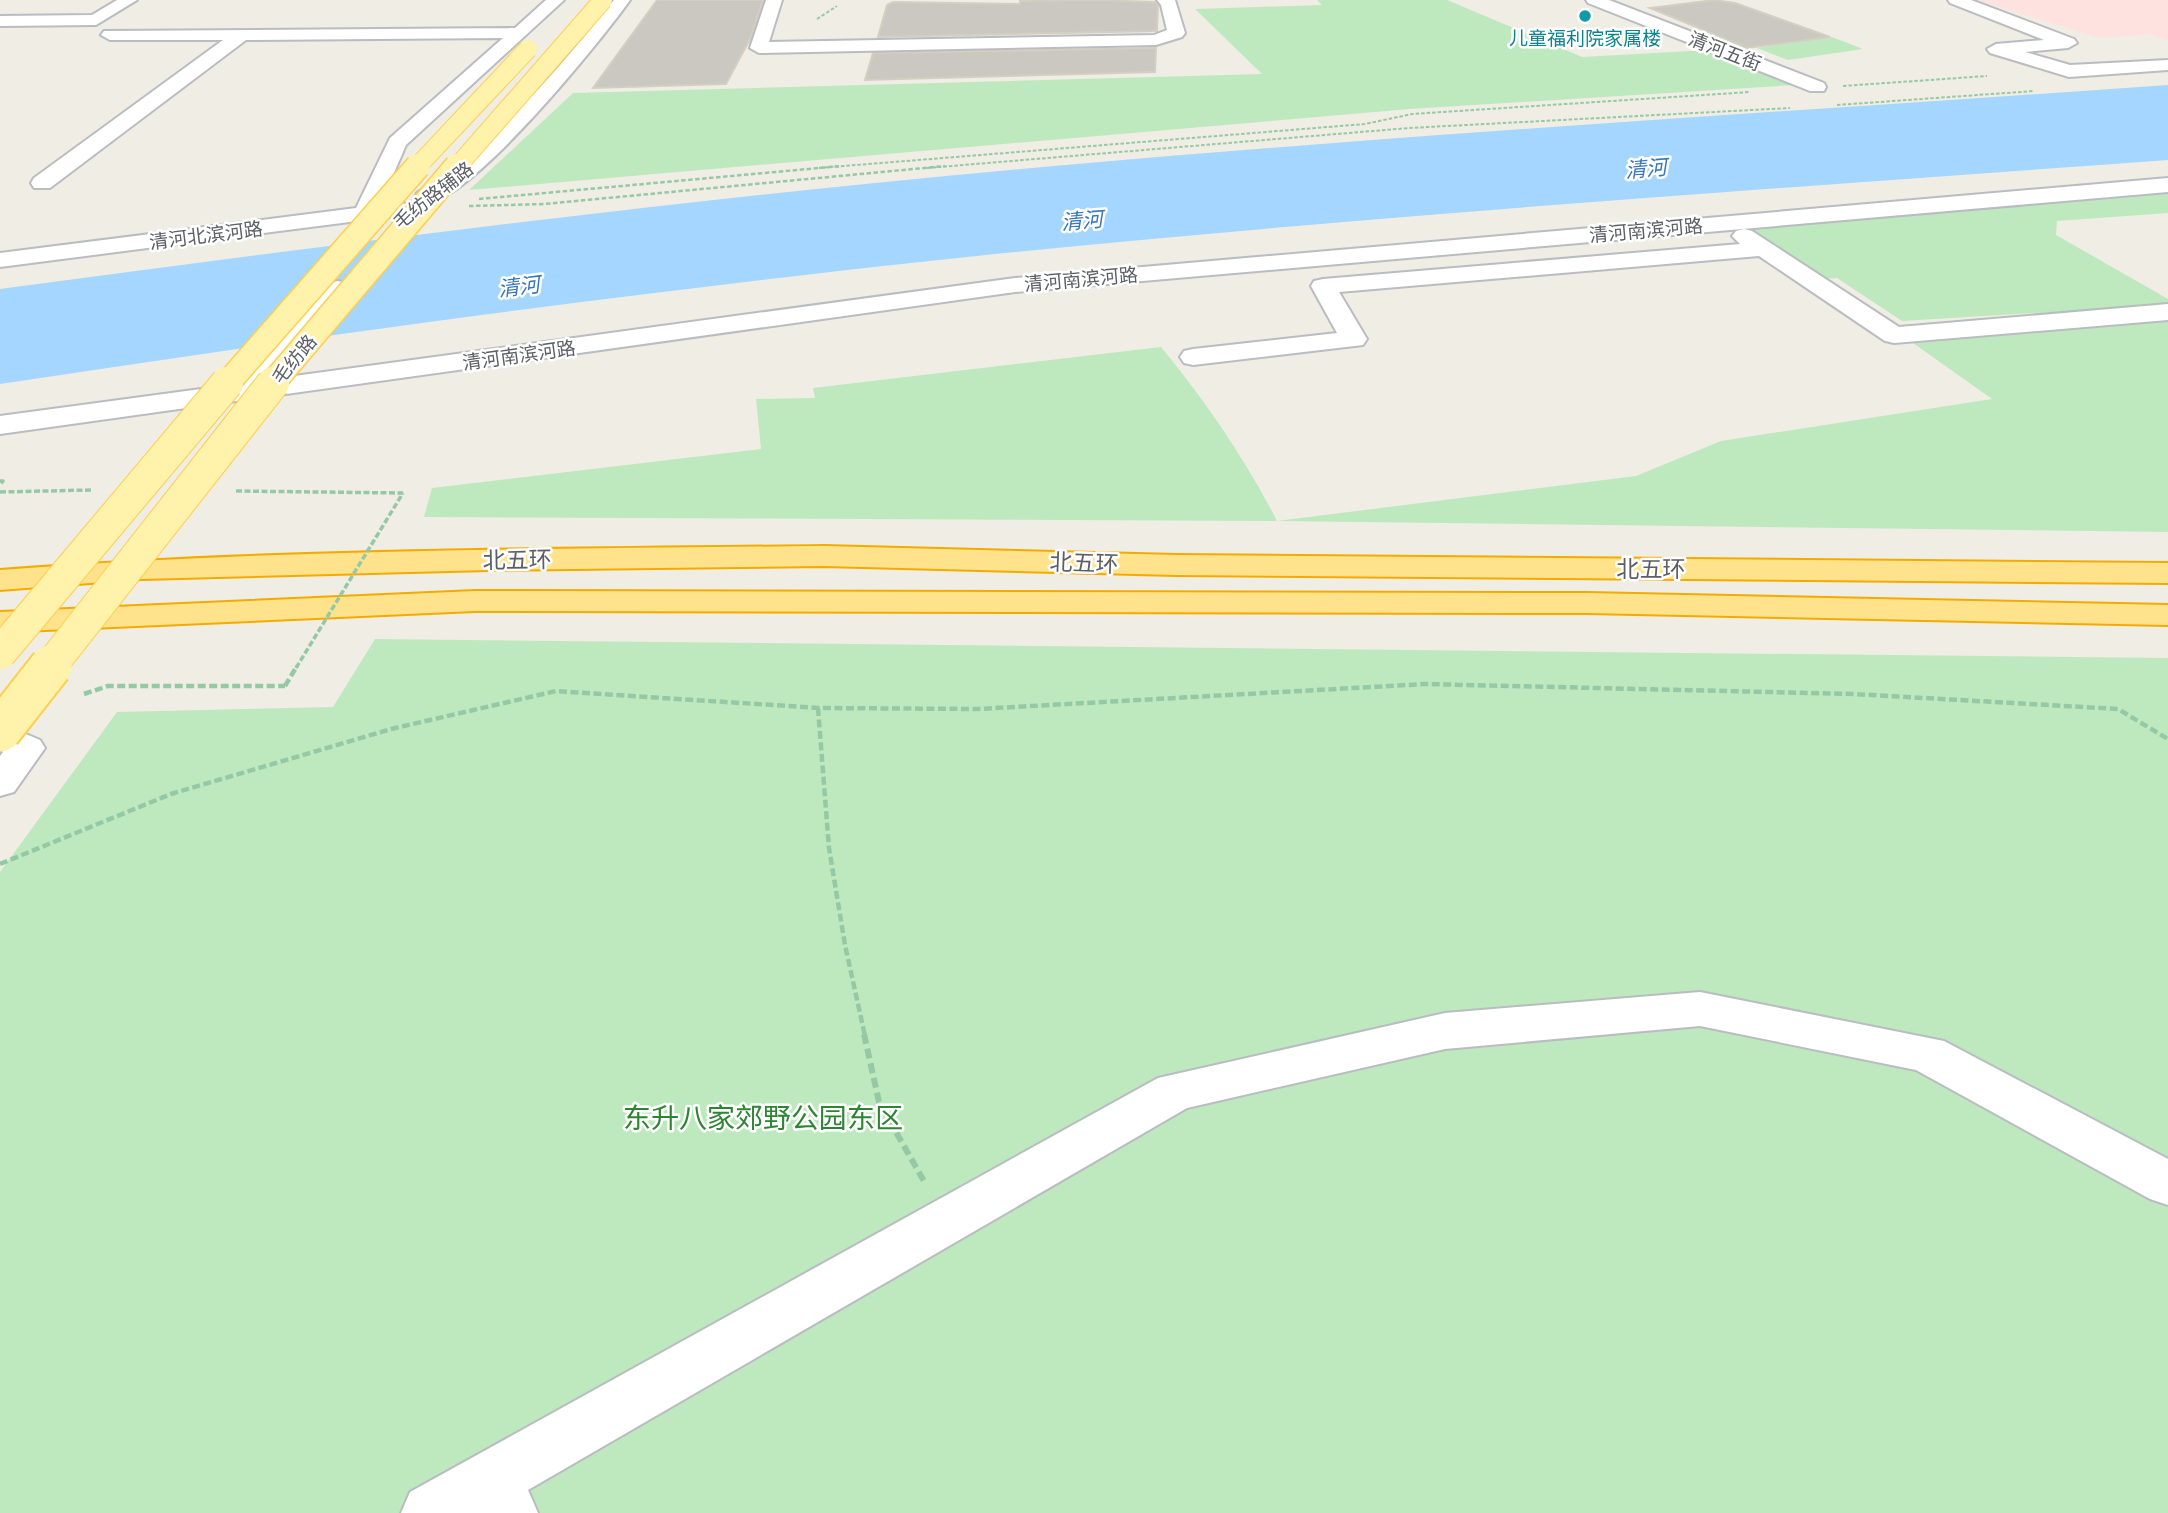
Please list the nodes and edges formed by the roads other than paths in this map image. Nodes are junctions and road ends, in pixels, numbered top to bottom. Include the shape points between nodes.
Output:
1 (129, 0) edge
2 (556, 0) edge
3 (575, 0) edge
4 (603, 0) edge
5 (622, 0) edge
6 (774, 0) edge
7 (1166, 0) edge
8 (1594, 0) edge
9 (1956, 0) edge
10 (0, 21) edge
11 (520, 33) junction
12 (242, 34) junction
13 (110, 35) dead end
14 (2168, 65) edge
15 (1817, 87) road end
16 (42, 183) dead end
17 (2168, 185) edge
18 (366, 212) junction
19 (405, 213) junction
20 (1724, 223) junction
21 (1763, 249) junction
22 (0, 260) edge
23 (2168, 312) edge
24 (1193, 357) dead end
25 (255, 382) junction
26 (0, 425) edge
27 (2168, 573) edge
28 (0, 580) edge
29 (2168, 615) edge
30 (0, 622) edge
31 (0, 653) edge
32 (0, 733) edge
33 (0, 783) edge
34 (2168, 1184) edge
35 (497, 1497) edge
36 (431, 1513) edge

1 - 10 street via 96,20
2 - 11 street, 毛纺路辅路
3 - 31 main road, 毛纺路, bridge via 443,136
4 - 32 main road, 毛纺路, bridge via 263,395
5 - 19 street, 毛纺路辅路 via 501,139
6 - 7 street via 760,48 1156,40 1176,33
8 - 15 street, 清河五街
9 - 14 street via 2068,43 1996,49 2069,71
11 - 12 street
11 - 18 street, 毛纺路辅路 via 397,142
12 - 13 street
12 - 16 street
17 - 20 street, 清河南滨河路
18 - 19 street, 清河北滨河路
18 - 22 street, 清河北滨河路
19 - 25 street, 毛纺路辅路
20 - 21 street
20 - 25 street, 清河南滨河路 via 1015,285
21 - 23 street via 1894,335
21 - 24 street via 1323,286 1354,339
25 - 26 street, 清河南滨河路
27 - 28 highway, 北五环 via 1190,565 824,556 156,569
29 - 30 highway, 北五环 via 1587,603 516,600
32 - 33 street via 26,748
34 - 35 street via 1927,1054 1700,1009 1445,1031 1175,1092 946,1221
35 - 36 street

